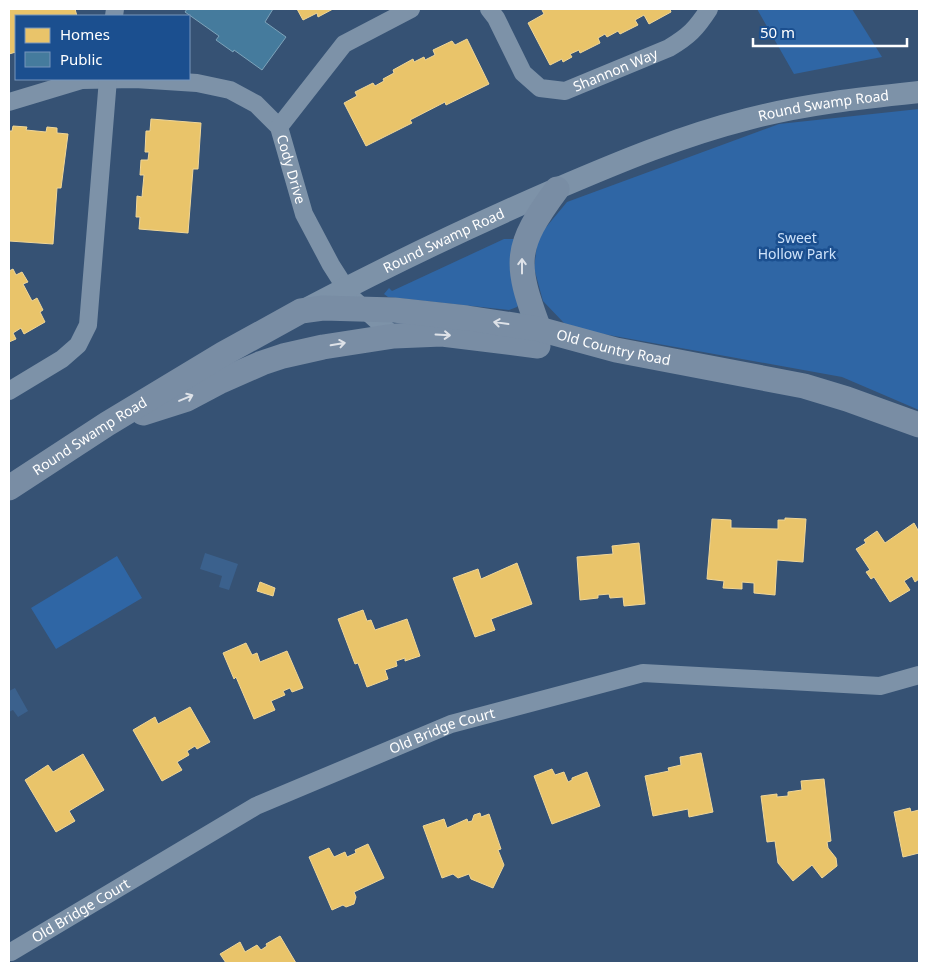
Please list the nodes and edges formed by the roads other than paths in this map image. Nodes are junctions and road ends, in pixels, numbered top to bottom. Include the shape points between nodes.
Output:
1 (411, 9) edge
2 (489, 9) edge
3 (709, 9) edge
4 (82, 80) edge
5 (108, 80) edge
6 (140, 80) edge
7 (919, 92) edge
8 (9, 102) edge
9 (279, 127) junction
10 (557, 188) junction
11 (344, 288) junction
12 (363, 308) junction
13 (301, 311) junction
14 (539, 329) junction
15 (394, 336) junction
16 (616, 350) junction
17 (9, 391) edge
18 (107, 424) junction
19 (919, 425) edge
20 (14, 480) edge
21 (919, 676) edge
22 (10, 952) dead end

1 - 9 street via 344,44
2 - 3 street, Shannon Way via 523,73 540,88 564,91 669,48 698,27
4 - 8 street, Cody Drive
5 - 17 street via 88,325 78,345 62,359
6 - 9 street, Cody Drive via 197,83 230,90 256,104
7 - 10 street, Round Swamp Road via 819,104 750,118 643,152
9 - 11 street, Cody Drive via 304,214
10 - 11 street, Round Swamp Road
14 -> 10 main road via 522,276 523,251 530,229
11 - 12 street, Cody Drive
11 - 13 street, Round Swamp Road
12 - 13 main road, Old Country Road
14 -> 12 main road, Old Country Road
12 - 15 street, Cody Drive
13 - 18 main road, Round Swamp Road
14 - 16 main road, Old Country Road
15 -> 16 main road via 442,334 542,346
18 -> 15 main road via 187,399 240,372 283,356
16 - 19 main road, Old Country Road via 804,386
18 - 20 main road, Round Swamp Road
21 - 22 street, Old Bridge Court via 880,686 643,673 451,724 256,806

